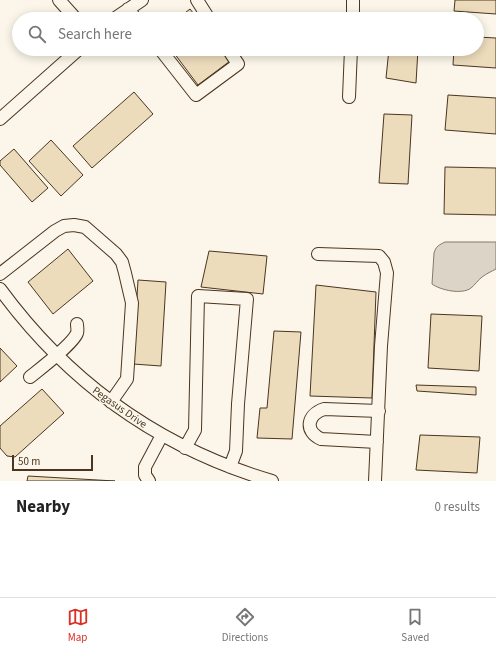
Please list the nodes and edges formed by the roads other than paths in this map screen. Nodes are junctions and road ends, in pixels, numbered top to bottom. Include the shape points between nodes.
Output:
1 (59, 0) edge
2 (142, 0) edge
3 (197, 0) edge
4 (353, 0) edge
5 (128, 9) junction
6 (70, 12) edge
7 (124, 12) edge
8 (130, 12) edge
9 (205, 12) edge
10 (353, 12) edge
11 (71, 56) edge
12 (165, 56) edge
13 (233, 56) edge
14 (351, 56) edge
15 (349, 97) dead end
16 (0, 120) edge
17 (318, 254) dead end
18 (0, 274) edge
19 (0, 289) edge
20 (4, 302) edge
21 (77, 324) dead end
22 (57, 356) junction
23 (30, 377) dead end
24 (110, 402) junction
25 (378, 411) junction
26 (162, 435) junction
27 (377, 442) junction
28 (185, 448) junction
29 (234, 473) edge
30 (257, 479) edge
31 (149, 481) edge
32 (272, 481) edge
33 (375, 481) edge

1 - 6 street
2 - 5 street
3 - 9 street
4 - 10 street
5 - 7 street
5 - 8 street
11 - 16 street
12 - 13 street via 196,95 238,64
14 - 15 street
17 - 25 street via 379,256 384,262 387,273
18 - 24 street via 64,226 85,227 116,254 122,262 132,303 128,379
19 - 20 street, Pegasus Drive
20 - 22 street, Pegasus Drive
21 - 22 street via 76,334
22 - 23 street
22 - 24 street, Pegasus Drive
24 - 26 street, Pegasus Drive
25 - 27 street
25 - 27 street via 324,409 314,414 309,424 311,432 321,439
26 - 28 street, Pegasus Drive
26 - 31 street via 145,467 145,476
27 - 33 street
28 - 29 street, Pegasus Drive
28 - 29 street via 195,430 198,296 247,299
29 - 30 street, Pegasus Drive
30 - 32 street, Pegasus Drive

